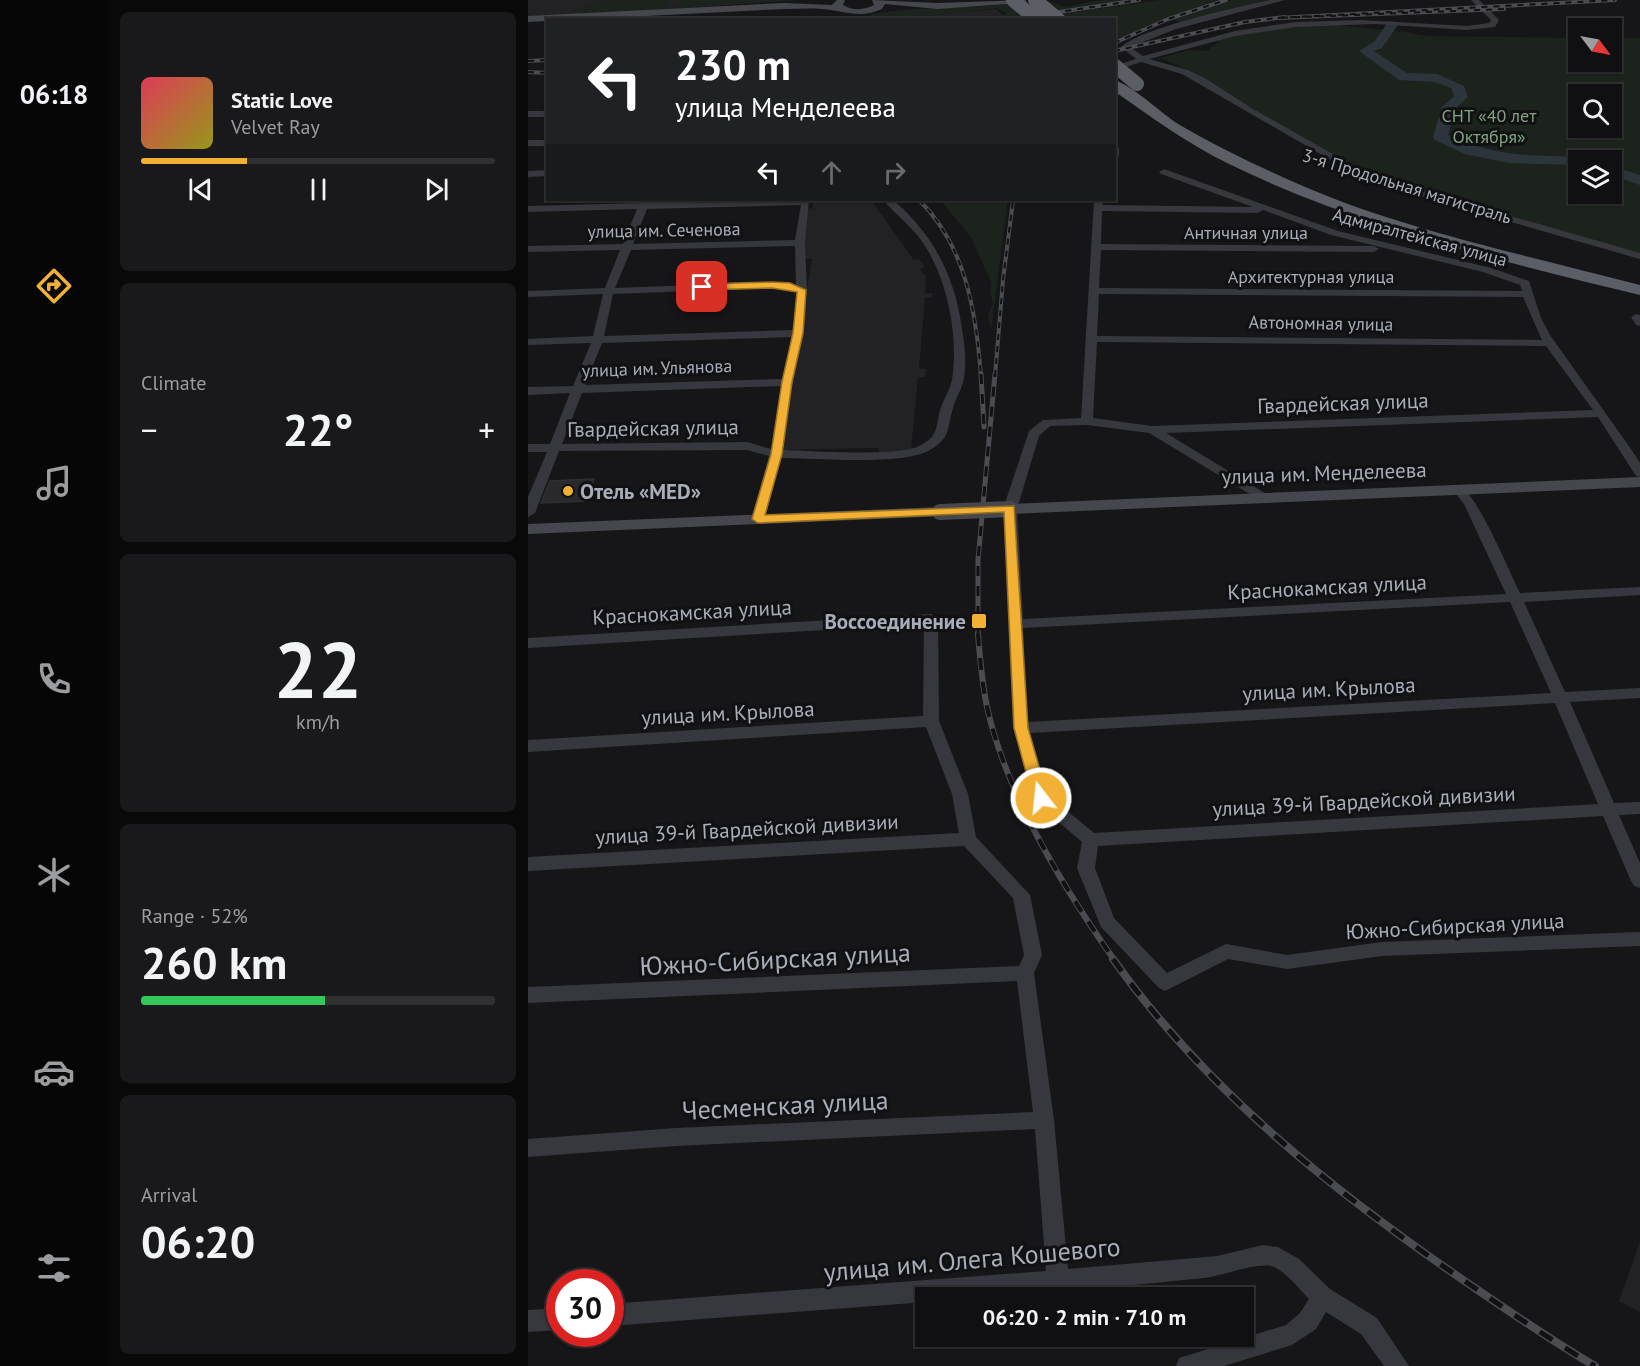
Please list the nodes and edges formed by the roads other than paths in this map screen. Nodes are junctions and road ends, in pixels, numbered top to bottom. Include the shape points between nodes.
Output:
1 (817, 0) edge
2 (878, 0) edge
3 (899, 0) edge
4 (1013, 0) edge
5 (1022, 0) edge
6 (1035, 0) edge
7 (1281, 0) edge
8 (1475, 0) edge
9 (841, 3) edge
10 (922, 5) junction
11 (953, 6) junction
12 (747, 8) junction
13 (871, 10) junction
14 (546, 18) edge
15 (548, 18) edge
16 (1035, 18) edge
17 (1057, 18) edge
18 (528, 19) edge
19 (1143, 60) junction
20 (1116, 67) edge
21 (1116, 68) edge
22 (1116, 86) edge
23 (528, 114) edge
24 (546, 114) edge
25 (546, 143) edge
26 (528, 144) edge
27 (1164, 172) dead end
28 (546, 173) edge
29 (528, 174) edge
30 (1362, 196) dead end
31 (805, 201) edge
32 (889, 201) edge
33 (645, 202) edge
34 (1098, 204) edge
35 (528, 209) edge
36 (1269, 210) junction
37 (800, 243) junction
38 (625, 247) junction
39 (1095, 248) junction
40 (528, 249) edge
41 (1397, 249) junction
42 (1551, 250) dead end
43 (1640, 256) edge
44 (1640, 274) edge
45 (609, 290) junction
46 (802, 290) junction
47 (1640, 290) edge
48 (1095, 291) junction
49 (528, 294) edge
50 (1527, 294) junction
51 (798, 333) junction
52 (598, 339) junction
53 (1092, 339) junction
54 (528, 342) edge
55 (1549, 343) junction
56 (787, 382) junction
57 (578, 389) junction
58 (528, 391) edge
59 (1601, 413) junction
60 (1088, 421) junction
61 (1152, 430) junction
62 (528, 448) edge
63 (554, 448) junction
64 (776, 454) junction
65 (1640, 473) edge
66 (1640, 482) edge
67 (1459, 490) junction
68 (1263, 498) junction
69 (1010, 509) junction
70 (528, 513) edge
71 (758, 519) junction
72 (528, 529) edge
73 (1640, 591) edge
74 (1515, 598) junction
75 (1016, 624) junction
76 (528, 643) edge
77 (1640, 693) edge
78 (1560, 697) junction
79 (931, 721) junction
80 (1021, 728) junction
81 (528, 746) edge
82 (1640, 808) edge
83 (1606, 810) junction
84 (968, 839) junction
85 (1091, 840) junction
86 (528, 864) edge
87 (1640, 881) edge
88 (1640, 939) edge
89 (1025, 973) junction
90 (528, 995) edge
91 (1044, 1120) junction
92 (528, 1148) edge
93 (1058, 1281) junction
94 (1322, 1297) junction
95 (624, 1315) edge
96 (546, 1320) edge
97 (528, 1322) edge
98 (1187, 1366) edge
99 (1398, 1366) edge

1 - 12 main road
2 - 10 main road
2 - 13 main road via 881,4
3 - 11 main road
4 - 16 highway, bridge
5 - 11 main road
6 - 17 highway, bridge
7 - 19 street via 1126,44
8 - 19 street via 1495,20 1492,25 1463,28 1390,22 1312,22 1228,33
9 - 12 main road
9 - 13 main road via 851,12
10 - 11 main road
10 - 13 main road
12 - 15 main road
14 - 18 main road
19 - 20 street
19 - 43 street via 1192,74 1358,172 1384,183
21 - 30 highway, 3-я Продольная магистраль, bridge via 1188,119 1240,148
22 - 47 highway, 3-я Продольная магистраль via 1194,140 1294,188 1387,220
23 - 24 street
25 - 26 street
27 - 36 street, Адмиралтейская улица
28 - 29 street
31 - 33 street
31 - 37 street
32 - 64 street, Гвардейская улица via 926,240 940,264 953,308 958,342 957,381 944,416 944,429 919,451 906,454
33 - 35 street
33 - 38 street
34 - 36 street
34 - 39 street
36 - 41 street, Адмиралтейская улица
37 - 38 street, улица им. Сеченова
37 - 46 street
38 - 40 street, улица им. Сеченова
38 - 45 street
39 - 41 street, Античная улица
39 - 48 street
41 - 50 street, Адмиралтейская улица via 1525,283
42 - 44 highway
45 - 46 street via 772,285
45 - 49 street
45 - 52 street
46 - 51 street
48 - 50 street, Архитектурная улица
48 - 53 street
50 - 55 street, Адмиралтейская улица
51 - 52 street
51 - 56 street
52 - 54 street
52 - 57 street
53 - 55 street, Автономная улица
53 - 60 street
55 - 59 street, Адмиралтейская улица
56 - 57 street, улица им. Ульянова
56 - 64 street
57 - 58 street, улица им. Ульянова
57 - 63 street
59 - 61 street, Гвардейская улица
59 - 65 street, Адмиралтейская улица
60 - 61 street, Гвардейская улица
60 - 69 street, Гвардейская улица via 1047,423 1033,434
61 - 68 street
62 - 63 street, Гвардейская улица
63 - 64 street, Гвардейская улица via 747,446
63 - 70 street
64 - 71 street
66 - 67 main road, улица им. Менделеева
67 - 68 main road, улица им. Менделеева
67 - 74 street via 1470,503
68 - 69 main road, улица им. Менделеева
69 - 71 main road, улица им. Менделеева, bridge
69 - 75 street
71 - 72 main road
73 - 74 street, Краснокамская улица
74 - 75 street, Краснокамская улица
74 - 78 street
75 - 80 street
76 - 79 street, Краснокамская улица via 931,620
77 - 78 street, улица им. Крылова
78 - 80 street, улица им. Крылова
78 - 83 street
79 - 81 street, улица им. Крылова
79 - 84 street via 960,794
80 - 85 street via 1041,798
82 - 83 street, улица 39-й Гвардейской дивизии
83 - 85 street, улица 39-й Гвардейской дивизии
83 - 87 street
84 - 86 street, улица 39-й Гвардейской дивизии
84 - 89 street via 1021,895 1033,955
85 - 88 street, Южно-Сибирская улица via 1086,868 1107,922 1165,983 1226,951 1287,962 1382,949
89 - 90 street, Южно-Сибирская улица
89 - 91 street
91 - 92 street, Чесменская улица
91 - 93 street
93 - 94 street, улица им. Олега Кошевого via 1217,1266 1263,1255 1278,1257 1291,1266
93 - 95 street, улица им. Олега Кошевого
94 - 98 street via 1308,1321 1292,1334
94 - 99 street, улица им. Олега Кошевого via 1369,1326
96 - 97 street

